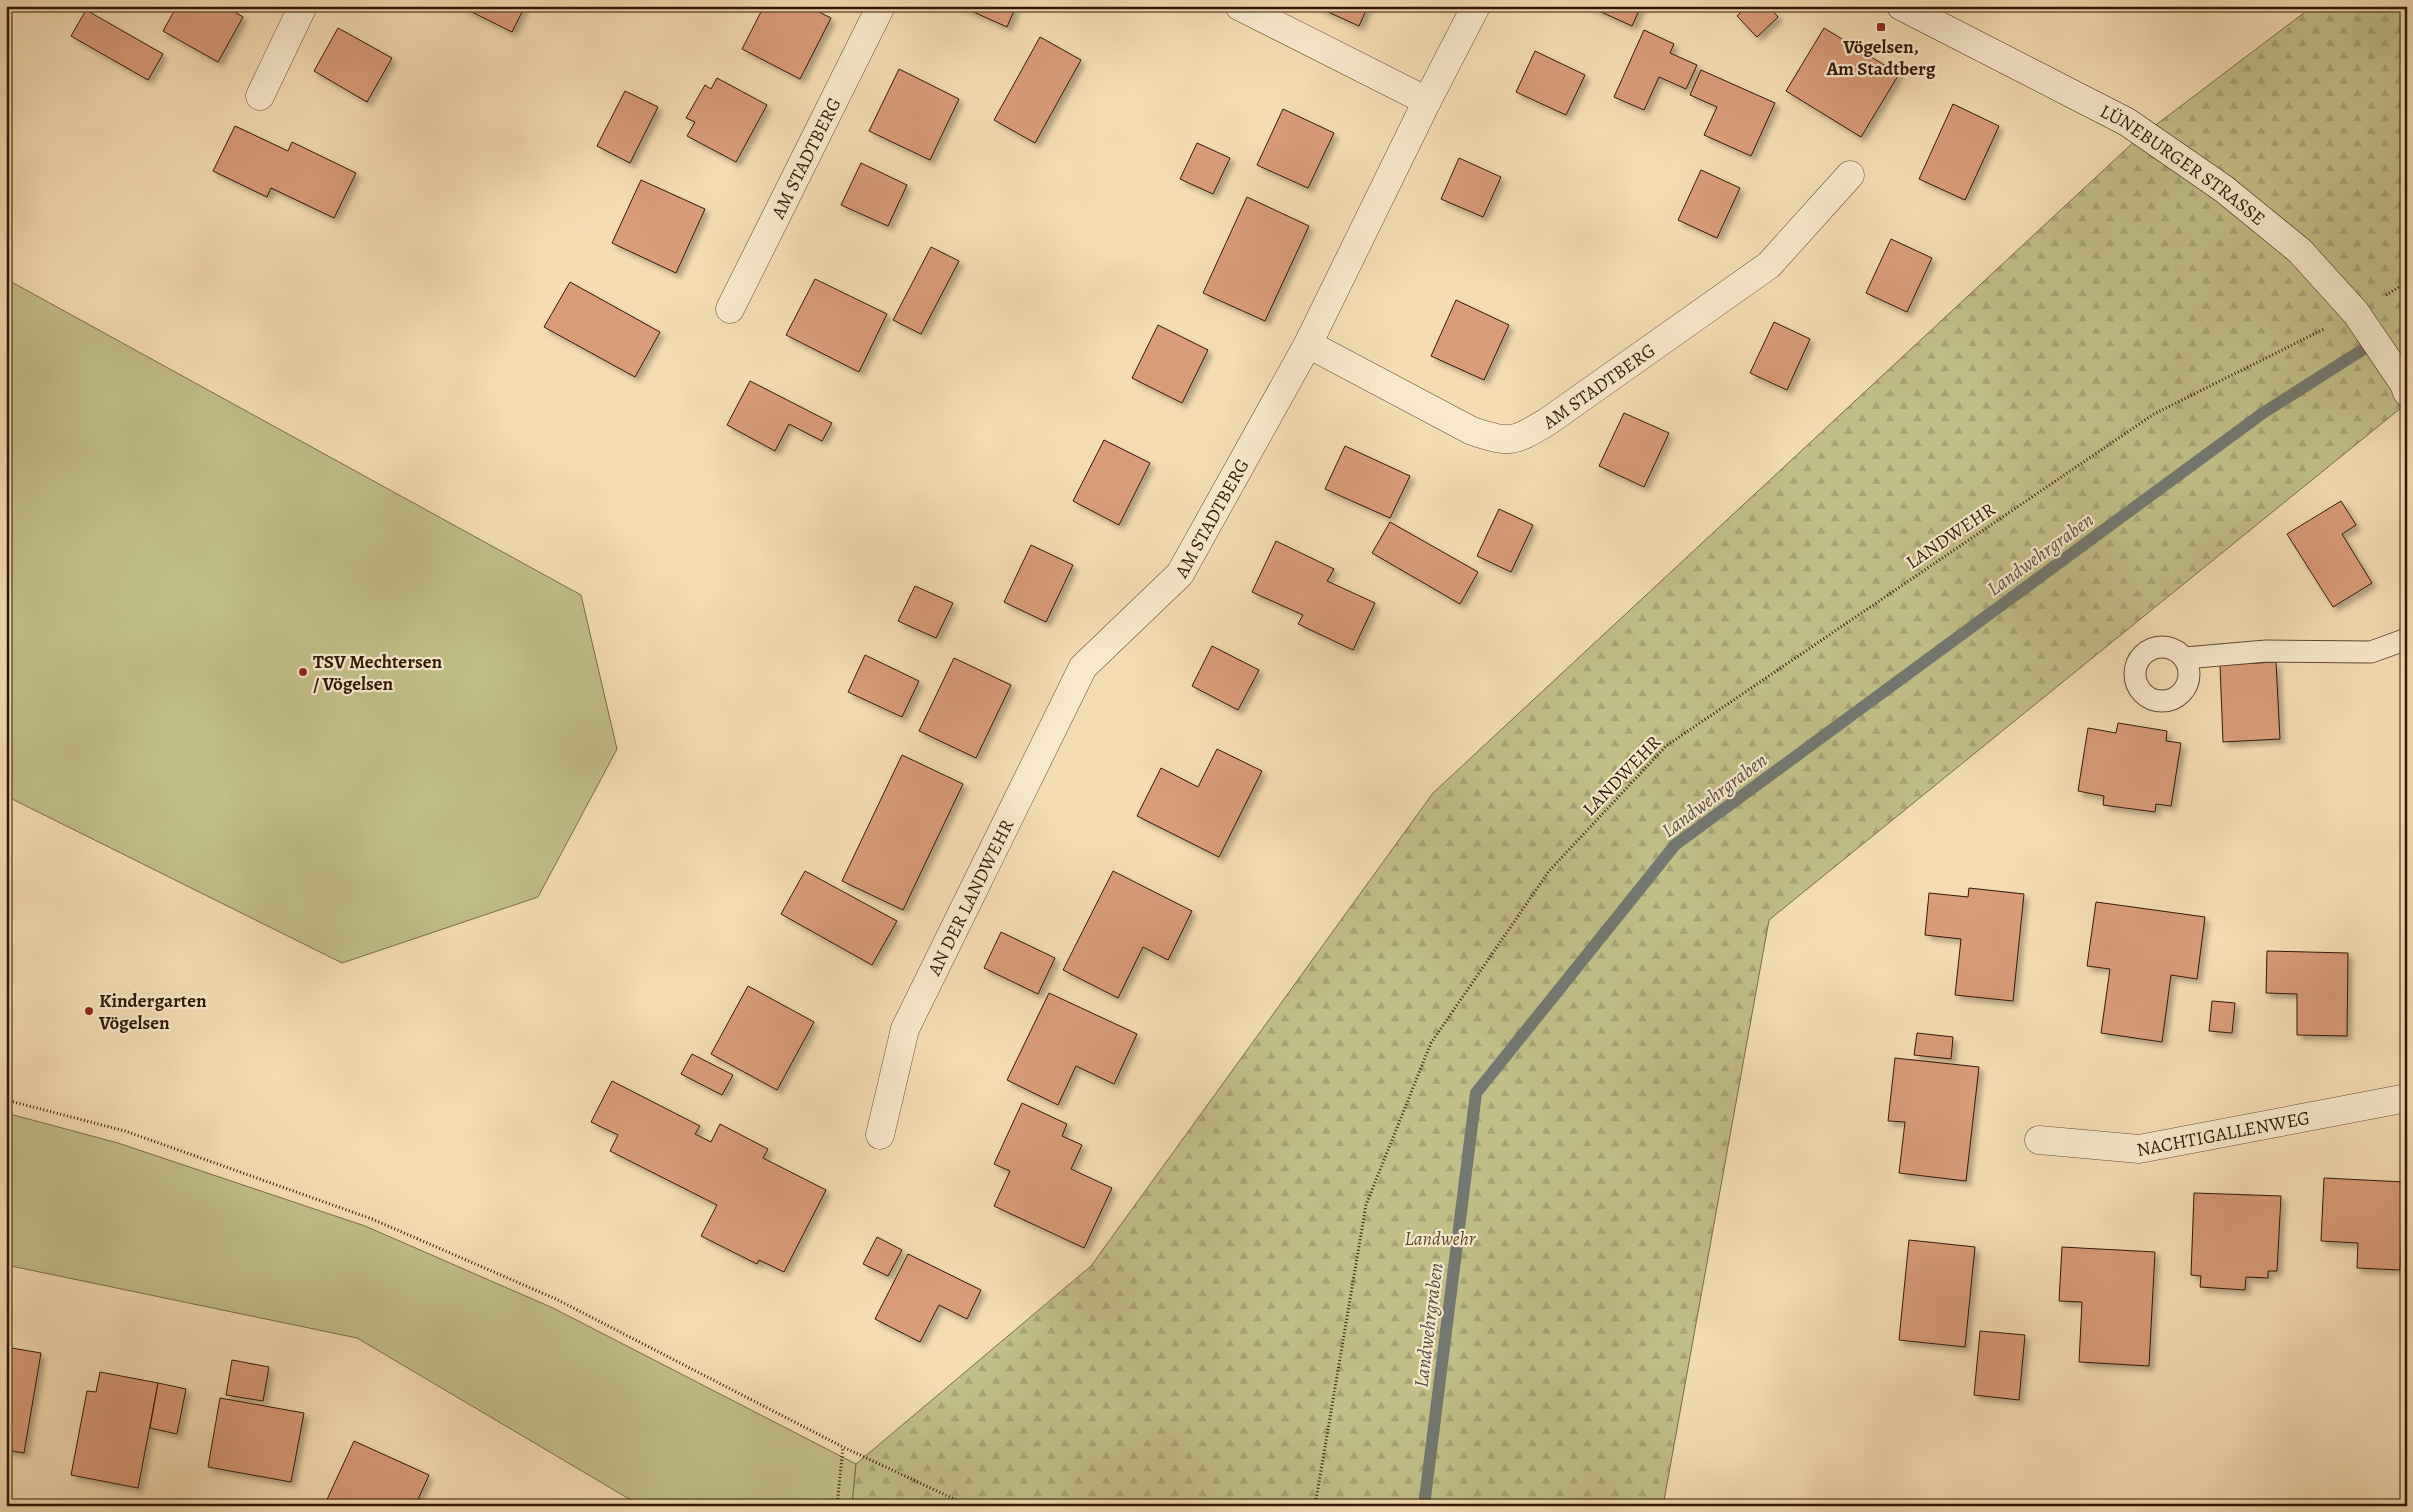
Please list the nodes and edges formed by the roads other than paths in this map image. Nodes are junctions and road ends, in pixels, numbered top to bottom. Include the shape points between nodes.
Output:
1 (303, 6) edge
2 (881, 6) edge
3 (1239, 6) edge
4 (1476, 6) edge
5 (1901, 6) edge
6 (260, 96) dead end
7 (1427, 102) junction
8 (1850, 175) dead end
9 (730, 309) dead end
10 (1308, 344) junction
11 (2407, 392) edge
12 (2407, 639) edge
13 (2185, 658) dead end
14 (1083, 667) joint
15 (2407, 1098) edge
16 (880, 1135) dead end
17 (2039, 1140) dead end

1 - 6 street
2 - 9 street, AM STADTBERG
3 - 7 street
4 - 7 street, AM STADTBERG
5 - 11 street, LÜNEBURGER STRASSE via 2127,122 2224,189 2300,251 2356,313
7 - 10 street, AM STADTBERG
8 - 10 street, AM STADTBERG via 1768,265 1547,422 1521,437 1501,441 1472,431
10 - 14 street, AM STADTBERG via 1180,574
12 - 13 lane via 2372,652 2266,651
14 - 16 street, AN DER LANDWEHR via 905,1029
15 - 17 street, NACHTIGALLENWEG via 2139,1149

